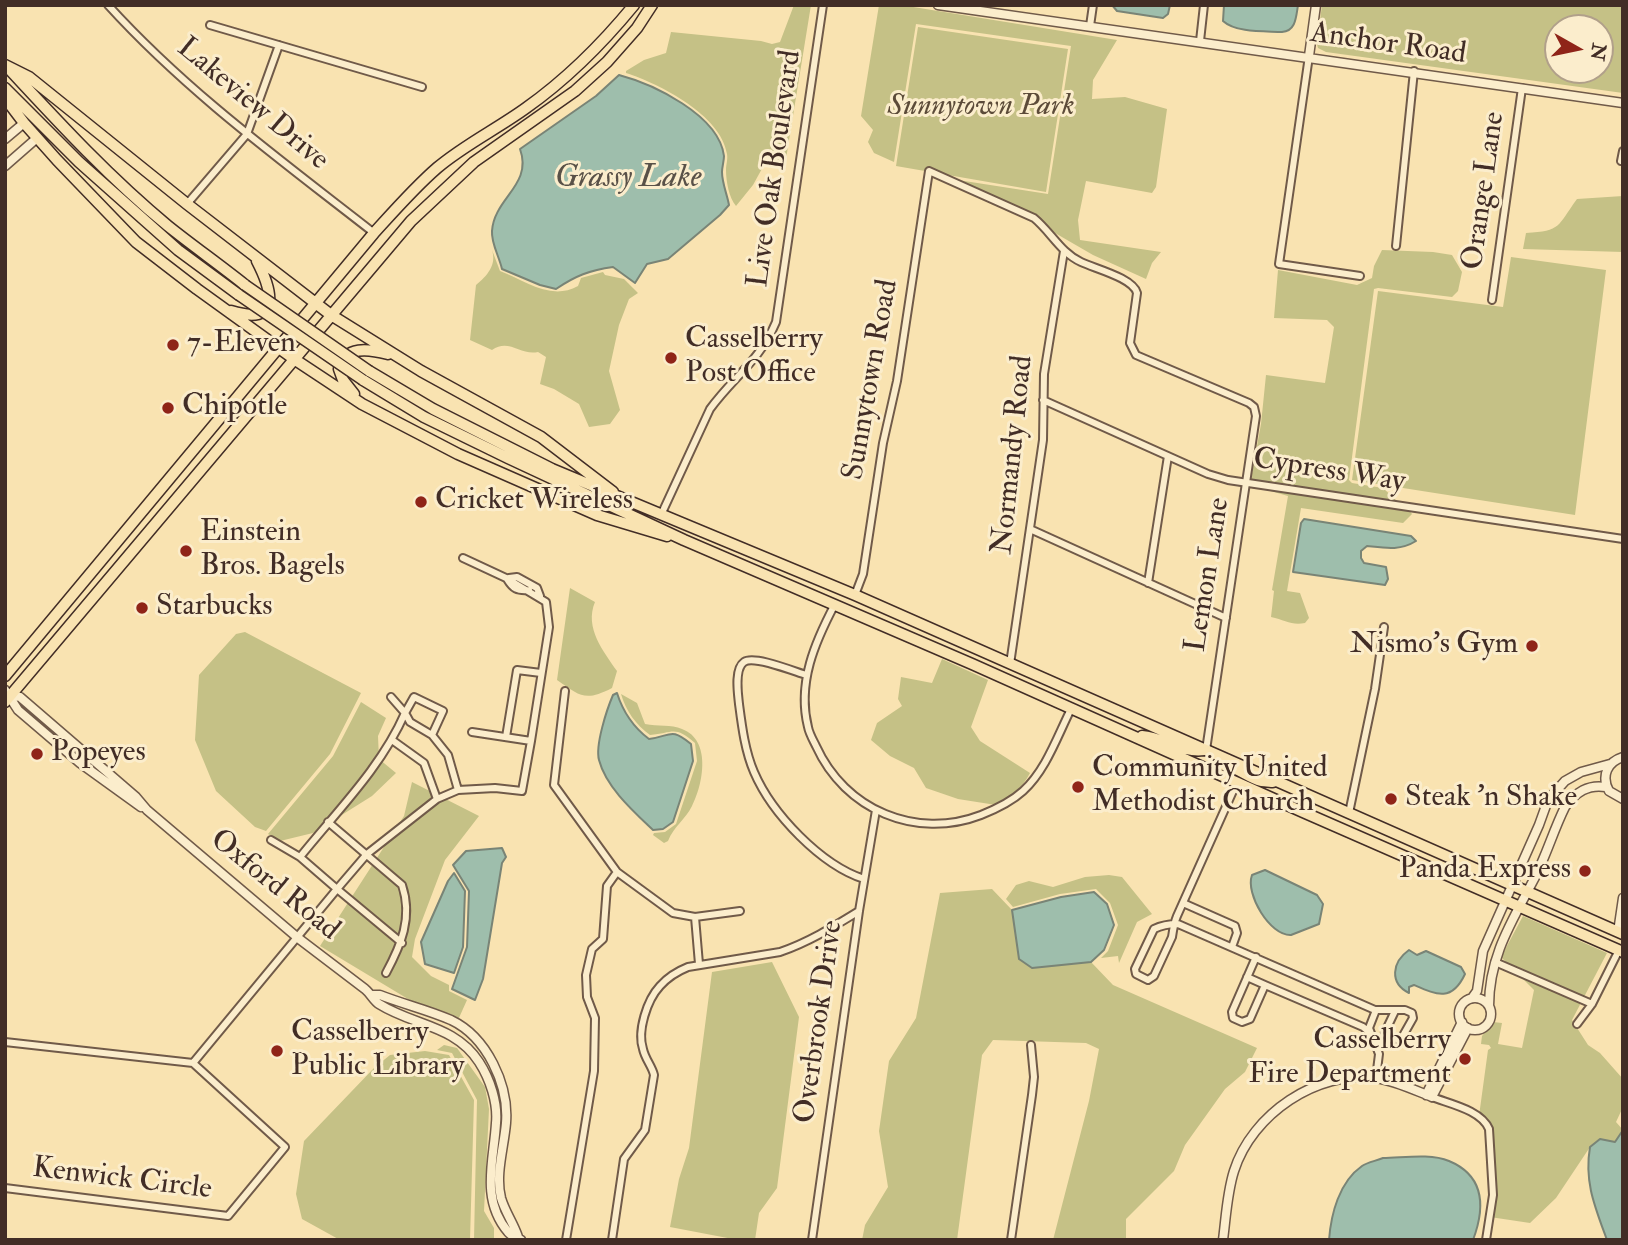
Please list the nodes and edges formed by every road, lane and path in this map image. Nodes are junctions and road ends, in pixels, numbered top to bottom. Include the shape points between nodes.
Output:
1 (108, 5) edge
2 (634, 5) edge
3 (652, 5) edge
4 (823, 5) edge
5 (938, 5) edge
6 (1093, 5) edge
7 (1204, 5) edge
8 (1316, 5) edge
9 (985, 8) edge
10 (210, 25) dead end
11 (1090, 26) junction
12 (1199, 41) junction
13 (279, 45) junction
14 (1308, 57) junction
15 (5, 65) edge
16 (1414, 71) junction
17 (422, 87) dead end
18 (5, 88) edge
19 (1522, 88) junction
20 (5, 97) edge
21 (1623, 103) edge
22 (525, 109) junction
23 (534, 121) junction
24 (24, 123) junction
25 (247, 134) junction
26 (37, 138) junction
27 (5, 139) edge
28 (1623, 151) edge
29 (1621, 161) edge
30 (5, 166) edge
31 (187, 204) junction
32 (374, 233) junction
33 (1396, 246) dead end
34 (1063, 251) junction
35 (254, 257) junction
36 (1360, 276) dead end
37 (1492, 300) dead end
38 (317, 302) junction
39 (224, 309) junction
40 (331, 315) junction
41 (278, 348) junction
42 (396, 355) junction
43 (294, 359) junction
44 (366, 375) junction
45 (1043, 400) junction
46 (361, 403) junction
47 (1168, 456) junction
48 (1246, 482) junction
49 (622, 499) junction
50 (661, 515) junction
51 (1030, 529) junction
52 (1623, 539) edge
53 (684, 540) junction
54 (107, 553) junction
55 (464, 558) dead end
56 (120, 565) junction
57 (1148, 583) junction
58 (855, 595) junction
59 (818, 597) junction
60 (835, 604) junction
61 (1226, 618) junction
62 (1384, 627) dead end
63 (972, 664) junction
64 (1010, 664) junction
65 (541, 673) junction
66 (806, 675) junction
67 (5, 676) edge
68 (565, 691) dead end
69 (7, 696) edge
70 (391, 697) dead end
71 (1102, 704) junction
72 (1071, 709) junction
73 (405, 713) junction
74 (472, 732) dead end
75 (1131, 735) junction
76 (432, 736) junction
77 (506, 737) junction
78 (392, 740) junction
79 (531, 741) junction
80 (1206, 750) junction
81 (1623, 757) edge
82 (1610, 764) junction
83 (1210, 769) junction
84 (1280, 782) junction
85 (1606, 786) junction
86 (1251, 787) junction
87 (458, 790) junction
88 (437, 799) junction
89 (1622, 799) edge
90 (1548, 800) junction
91 (876, 810) junction
92 (1349, 813) junction
93 (1314, 815) junction
94 (1560, 816) junction
95 (328, 822) junction
96 (271, 839) dead end
97 (367, 854) junction
98 (300, 858) junction
99 (617, 872) junction
100 (864, 879) junction
101 (1512, 885) junction
102 (337, 890) junction
103 (1527, 892) junction
104 (1623, 898) edge
105 (1505, 900) junction
106 (1182, 903) junction
107 (1519, 906) junction
108 (740, 911) dead end
109 (859, 911) junction
110 (695, 917) junction
111 (1174, 924) junction
112 (1620, 933) edge
113 (298, 937) junction
114 (402, 943) junction
115 (1232, 947) junction
116 (1621, 950) edge
117 (1256, 957) junction
118 (1495, 962) junction
119 (699, 964) junction
120 (386, 973) dead end
121 (1247, 977) junction
122 (1265, 985) junction
123 (1472, 999) junction
124 (1592, 1004) junction
125 (1489, 1006) junction
126 (1376, 1010) junction
127 (1395, 1011) junction
128 (1577, 1024) dead end
129 (1465, 1025) junction
130 (1369, 1032) junction
131 (5, 1042) edge
132 (1031, 1045) dead end
133 (194, 1063) junction
134 (1376, 1078) junction
135 (1429, 1096) junction
136 (5, 1188) edge
137 (519, 1239) edge
138 (566, 1240) edge
139 (612, 1240) edge
140 (812, 1240) edge
141 (1011, 1240) edge
142 (1223, 1240) edge
143 (1486, 1240) edge

1 - 25 street, Lakeview Drive via 156,55
2 - 22 main road via 596,50
3 - 23 main road via 607,62
4 - 50 street, Live Oak Boulevard via 776,322 755,360 710,410
5 - 9 street, Anchor Road
6 - 11 street
7 - 12 street
8 - 14 street
9 - 11 street, Anchor Road
10 - 13 street
11 - 12 street, Anchor Road
12 - 14 street, Anchor Road
13 - 17 street
13 - 25 street
14 - 16 street, Anchor Road
14 - 36 street via 1279,264
15 - 31 main road via 29,77
15 - 44 main road, bridge via 90,155 169,226
16 - 19 street, Anchor Road
16 - 33 street
18 - 44 main road, bridge via 178,250 239,295
19 - 21 street, Anchor Road
19 - 37 street, Orange Lane
20 - 24 main road
22 - 23 street
22 - 32 main road via 439,167
23 - 40 main road via 440,191
24 - 26 main road
24 - 27 street
25 - 31 street
25 - 32 street, Lakeview Drive
26 - 30 street
26 - 39 main road via 136,242
28 - 29 street
31 - 35 main road
32 - 38 main road
34 - 45 street, Normandy Road
34 - 48 street, Lemon Lane via 1136,287 1130,343 1136,355 1254,407
34 - 58 street, Sunnytown Road via 1034,218 929,171 897,381 863,574
35 - 38 main road
35 - 39 main road via 270,291 268,308 251,315
38 - 40 main road
38 - 41 main road
39 - 41 main road
40 - 42 main road
40 - 43 main road
41 - 43 main road
41 - 54 main road
42 - 46 main road via 361,350 343,358 339,369 343,380
42 - 49 main road via 541,437
43 - 46 main road
43 - 56 main road
44 - 49 main road via 515,452
44 - 53 main road via 424,416
45 - 47 street, Cypress Way
45 - 51 street, Normandy Road via 1043,440
46 - 53 main road via 458,454 586,510
47 - 48 street, Cypress Way via 1208,474
47 - 57 street
48 - 52 street, Cypress Way
48 - 61 street, Lemon Lane
49 - 50 main road
50 - 58 main road
51 - 57 street
51 - 64 street, Normandy Road
53 - 59 main road
54 - 56 street
54 - 67 main road
55 - 65 street via 506,578 520,591 526,586 537,588 547,602
56 - 69 main road
57 - 61 street
58 - 59 main road
58 - 64 main road
59 - 60 main road
60 - 63 main road
60 - 66 street
61 - 80 street, Lemon Lane
62 - 92 street
63 - 64 main road
63 - 72 main road
64 - 71 main road
65 - 77 street via 517,670
65 - 79 street
66 - 91 street via 808,727 820,755 834,776
66 - 100 street via 753,659 744,662 739,668 738,695 744,739 755,773 783,818 831,861
68 - 99 street via 554,785
69 - 113 street, Oxford Road via 79,763 147,810
70 - 73 street
71 - 72 main road
71 - 80 main road
72 - 75 main road
72 - 91 street via 1034,780 998,808 946,825 900,819
73 - 76 street via 410,722
73 - 76 street via 414,697 443,711
73 - 78 street
74 - 77 street
75 - 80 main road via 1156,737 1188,751
75 - 83 main road
76 - 87 street via 449,755
77 - 79 street
78 - 88 street via 424,763
78 - 95 street
79 - 87 street via 522,791
80 - 84 main road
81 - 82 street
82 - 85 street
82 - 90 street via 1565,781
83 - 84 main road via 1224,765 1261,781
83 - 86 main road
84 - 92 main road
85 - 89 street
85 - 94 street via 1578,793
86 - 93 main road
86 - 106 street via 1234,790
87 - 88 street
88 - 97 street
90 - 94 street
90 - 101 street
91 - 100 street, Overbrook Drive
92 - 93 main road
92 - 101 main road
93 - 105 main road
94 - 103 street
95 - 97 street
95 - 98 street
96 - 98 street
97 - 102 street
97 - 114 street via 402,885 406,895
98 - 102 street
99 - 110 street via 673,913
99 - 138 street via 607,886 603,939 592,949 586,975 587,997 595,1018 594,1071
100 - 109 street, Overbrook Drive
101 - 103 main road
101 - 105 street
102 - 113 street
102 - 114 street
103 - 107 street
103 - 112 main road
104 - 112 street
105 - 107 main road
105 - 123 street via 1483,951
106 - 111 street
106 - 115 street via 1235,926
107 - 116 main road
107 - 118 street
108 - 110 street
109 - 119 street via 780,952
109 - 140 street, Overbrook Drive
110 - 119 street
111 - 111 street via 1153,978 1138,976 1135,969 1153,931
111 - 115 street
113 - 133 street
113 - 137 street, Oxford Road via 373,995 376,1003 452,1034 470,1049 490,1083 497,1121 490,1172 492,1195 509,1234
114 - 120 street
115 - 117 street
116 - 124 street
117 - 121 street
117 - 126 street
118 - 124 street
118 - 125 street
119 - 139 street via 676,972 650,1000 641,1041 652,1066 652,1089 645,1130 624,1159
121 - 122 street
121 - 122 street via 1232,1014 1242,1022 1250,1018
122 - 130 street
123 - 125 street
123 - 129 street via 1462,1005 1459,1015
124 - 128 street
125 - 129 street via 1491,1017 1486,1026 1476,1030
126 - 127 street
126 - 130 street
127 - 127 street via 1414,1016 1400,1041 1385,1032
129 - 135 street
130 - 134 street via 1379,1054
131 - 133 street
132 - 141 street via 1032,1095
133 - 136 street, Kenwick Circle via 285,1147 228,1216
134 - 135 street
134 - 142 street via 1339,1080 1304,1092 1255,1132 1234,1171
135 - 143 street via 1479,1116 1489,1129 1493,1195

